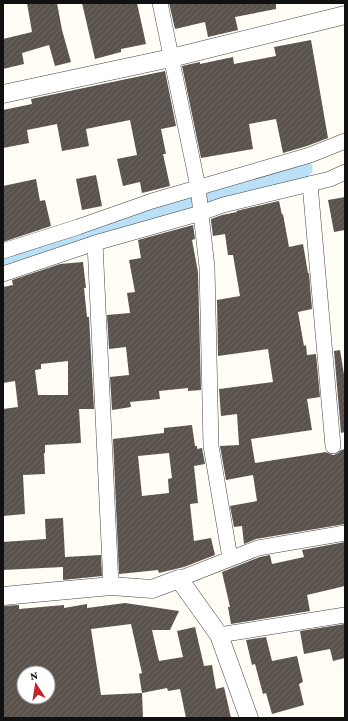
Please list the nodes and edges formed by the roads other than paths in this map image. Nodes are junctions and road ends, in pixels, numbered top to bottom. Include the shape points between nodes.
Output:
1 (160, 3) edge
2 (345, 15) edge
3 (171, 58) junction
4 (3, 94) edge
5 (345, 141) edge
6 (345, 172) edge
7 (310, 184) junction
8 (198, 187) junction
9 (201, 213) junction
10 (95, 243) junction
11 (3, 251) edge
12 (3, 274) edge
13 (333, 446) dead end
14 (345, 533) edge
15 (230, 558) junction
16 (179, 579) junction
17 (111, 586) junction
18 (3, 596) edge
19 (345, 615) edge
20 (220, 635) junction
21 (249, 718) edge

1 - 3 street
2 - 3 street
3 - 4 street
3 - 8 street
5 - 8 street via 310,155
6 - 7 street
7 - 9 street via 222,205
7 - 13 street
8 - 9 street
8 - 11 street
9 - 10 street
9 - 15 street via 207,267 211,446
10 - 12 street
10 - 17 street
14 - 15 street via 258,548
15 - 16 street
16 - 17 street via 152,588
16 - 20 street
17 - 18 street
19 - 20 street
20 - 21 street

